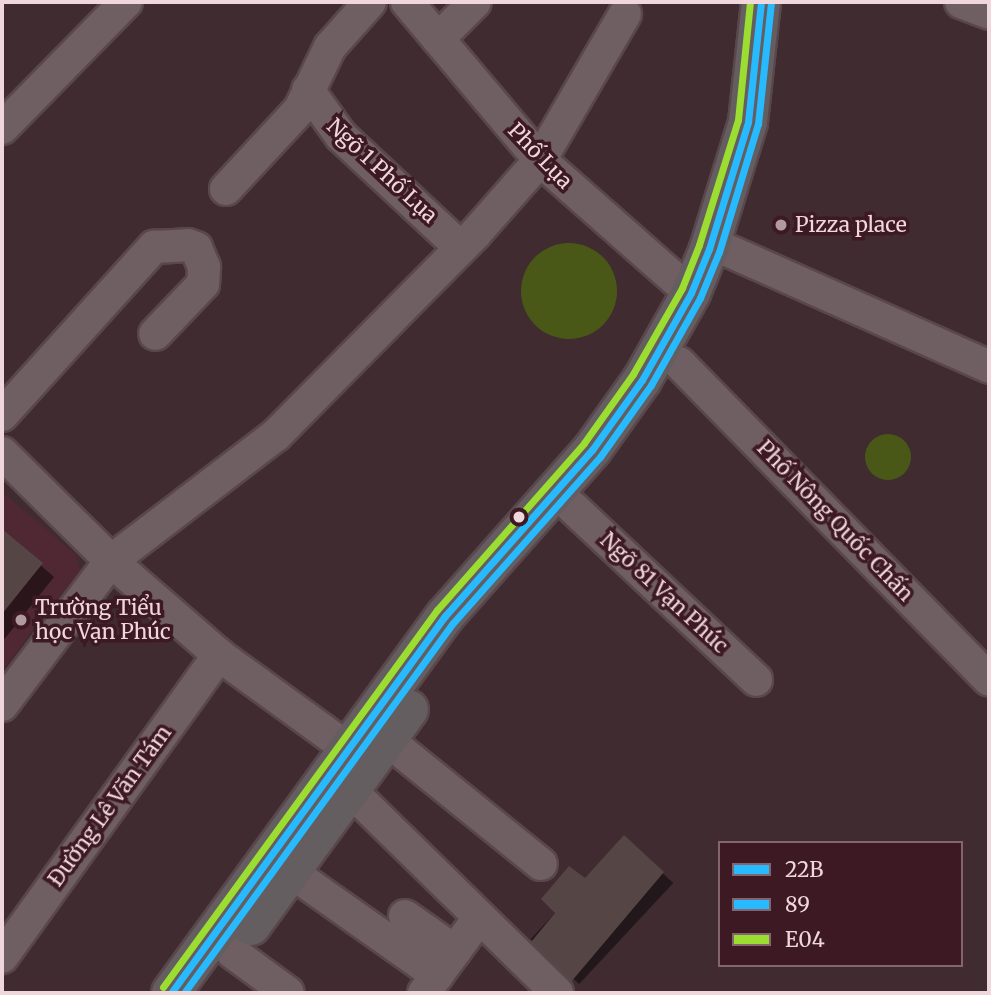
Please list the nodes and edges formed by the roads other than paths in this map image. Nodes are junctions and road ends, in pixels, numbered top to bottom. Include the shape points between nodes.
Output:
1 (126, 2) edge
2 (370, 2) edge
3 (407, 2) edge
4 (475, 2) edge
5 (761, 2) edge
6 (783, 2) edge
7 (961, 2) edge
8 (989, 13) edge
9 (625, 14) dead end
10 (438, 39) junction
11 (308, 90) junction
12 (2, 128) edge
13 (540, 160) junction
14 (226, 189) dead end
15 (461, 248) junction
16 (729, 251) junction
17 (691, 293) junction
18 (155, 334) dead end
19 (679, 363) junction
20 (989, 367) edge
21 (2, 415) edge
22 (2, 453) edge
23 (563, 498) junction
24 (111, 561) junction
25 (219, 655) junction
26 (756, 680) dead end
27 (989, 680) edge
28 (2, 705) edge
29 (386, 739) junction
30 (347, 748) junction
31 (352, 792) junction
32 (541, 864) dead end
33 (291, 872) junction
34 (405, 916) dead end
35 (479, 918) junction
36 (221, 945) junction
37 (2, 957) edge
38 (439, 973) edge
39 (171, 993) edge
40 (203, 993) edge
41 (288, 993) edge
42 (556, 993) edge

1 - 12 street
2 - 11 street via 330,47
3 - 10 street, Phố Lụa
4 - 10 street
5 - 17 main road via 748,122
6 - 16 main road via 771,114
7 - 8 street
9 - 13 street
10 - 13 street, Phố Lụa
11 - 14 street via 300,109
11 - 15 street, Ngõ 1 Phố Lụa via 341,136
13 - 15 street
13 - 17 street, Phố Lụa
15 - 24 street via 276,435
16 - 19 main road via 712,300
16 - 20 street
17 - 23 main road via 642,380
18 - 21 street via 203,284 204,267 196,248 154,247
19 - 23 main road via 616,454
19 - 27 street, Phố Nông Quốc Chấn
22 - 24 street
23 - 26 street, Ngõ 81 Vạn Phúc
23 - 29 main road
23 - 30 main road via 445,616
24 - 25 street
24 - 28 street
25 - 30 street
25 - 37 street, Đường Lê Văn Tám
29 - 31 main road
29 - 32 street
30 - 36 main road
31 - 33 main road
31 - 35 street
33 - 36 main road
33 - 38 street
34 - 38 street
35 - 38 street
35 - 42 street
36 - 39 main road
36 - 40 main road
36 - 41 street

